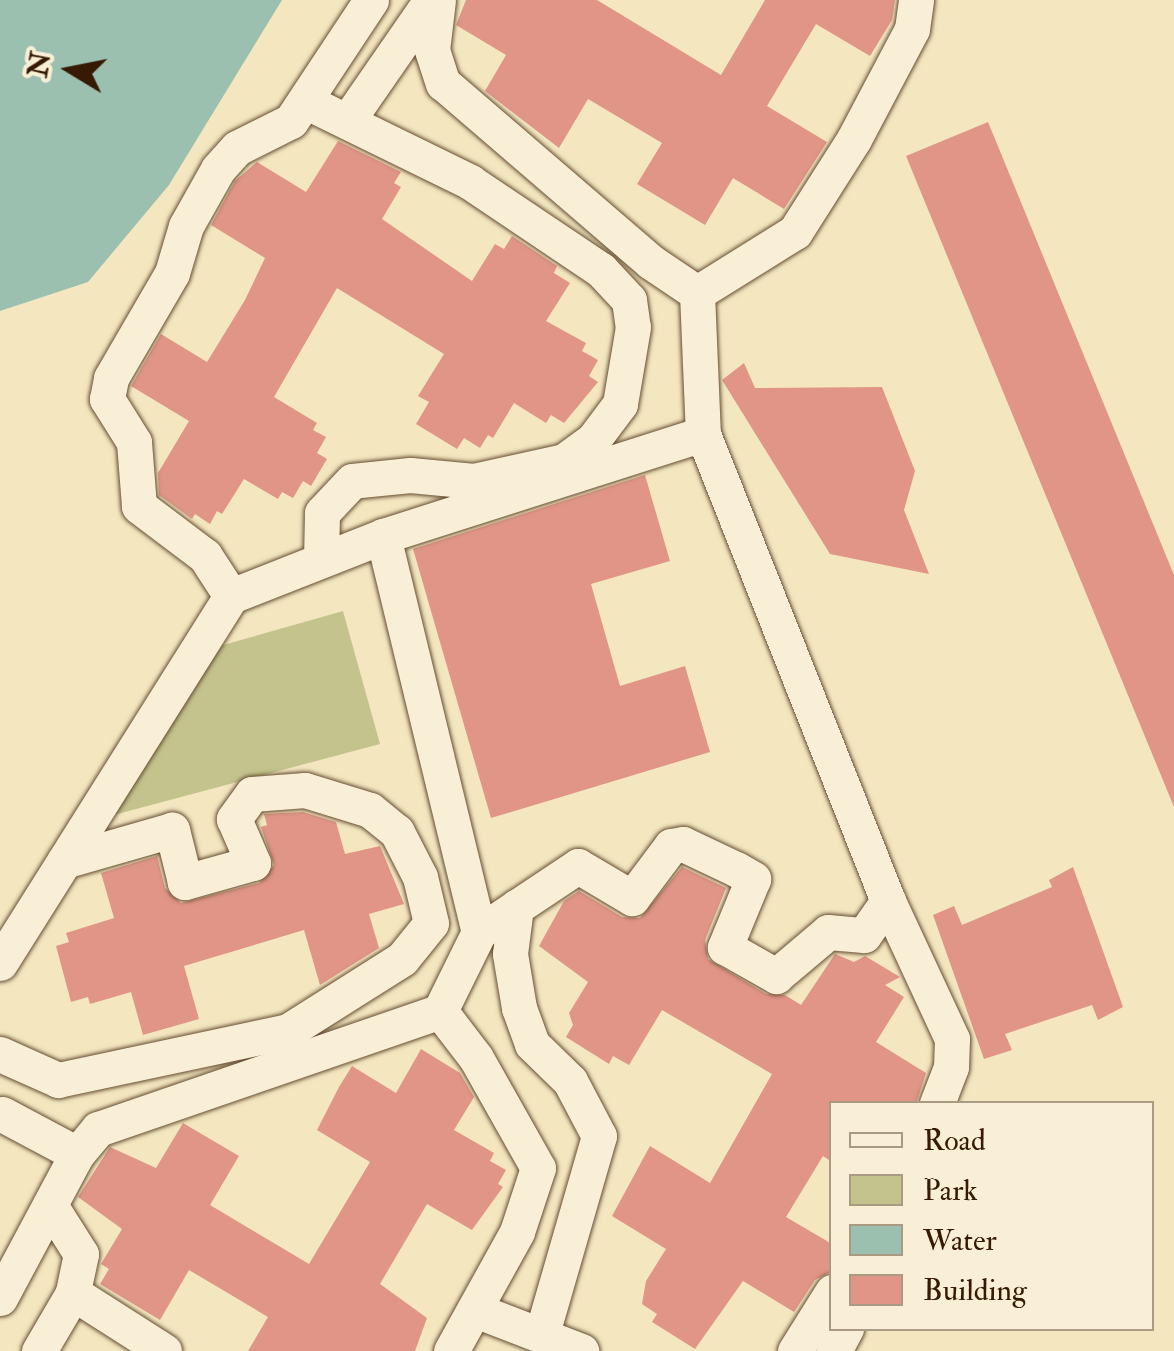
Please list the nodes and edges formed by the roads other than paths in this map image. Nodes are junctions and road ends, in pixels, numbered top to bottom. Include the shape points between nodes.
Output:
1 (371, 0) edge
2 (434, 0) edge
3 (916, 0) edge
4 (307, 102) junction
5 (348, 120) junction
6 (698, 292) junction
7 (704, 434) junction
8 (383, 536) junction
9 (321, 560) junction
10 (231, 596) junction
11 (64, 860) junction
12 (888, 901) junction
13 (516, 907) junction
14 (479, 932) junction
15 (0, 964) edge
16 (440, 1011) junction
17 (0, 1054) edge
18 (939, 1101) edge
19 (1, 1111) edge
20 (77, 1154) junction
21 (50, 1205) junction
22 (73, 1293) junction
23 (829, 1297) edge
24 (0, 1298) edge
25 (475, 1310) junction
26 (542, 1334) junction
27 (39, 1351) edge
28 (164, 1351) edge
29 (451, 1351) edge
30 (582, 1351) edge
31 (795, 1351) edge

1 - 4 street
2 - 5 street
2 - 6 street via 432,50 443,83 651,262
3 - 6 street via 912,29 871,108 795,232
4 - 5 street
4 - 10 street via 291,121 237,148 218,169 186,226 172,273 111,378 107,399 134,442 139,506 205,556
5 - 9 street via 470,182 601,270 629,300 631,358 620,404 593,440 564,461 474,481 410,474 352,481 322,512
6 - 7 street
7 - 8 street
7 - 12 street
8 - 9 street
8 - 14 street
9 - 10 street
10 - 11 street
11 - 15 street
11 - 17 street via 172,830 185,882 252,864 234,819 252,794 305,790 370,810 397,832 420,877 431,923 402,958 288,1031 58,1080
12 - 13 street via 864,935 828,932 776,976 725,947 753,879 683,844 661,852 632,898 578,866
12 - 18 street via 952,1040
13 - 14 street
13 - 26 street via 510,954 532,1044 570,1081 599,1136
14 - 16 street
16 - 20 street via 98,1129
16 - 25 street via 476,1058 538,1168 517,1232
19 - 20 street
20 - 21 street
21 - 22 street via 81,1254
21 - 24 street
22 - 27 street
22 - 28 street
23 - 31 street
25 - 26 street
25 - 29 street
26 - 30 street

